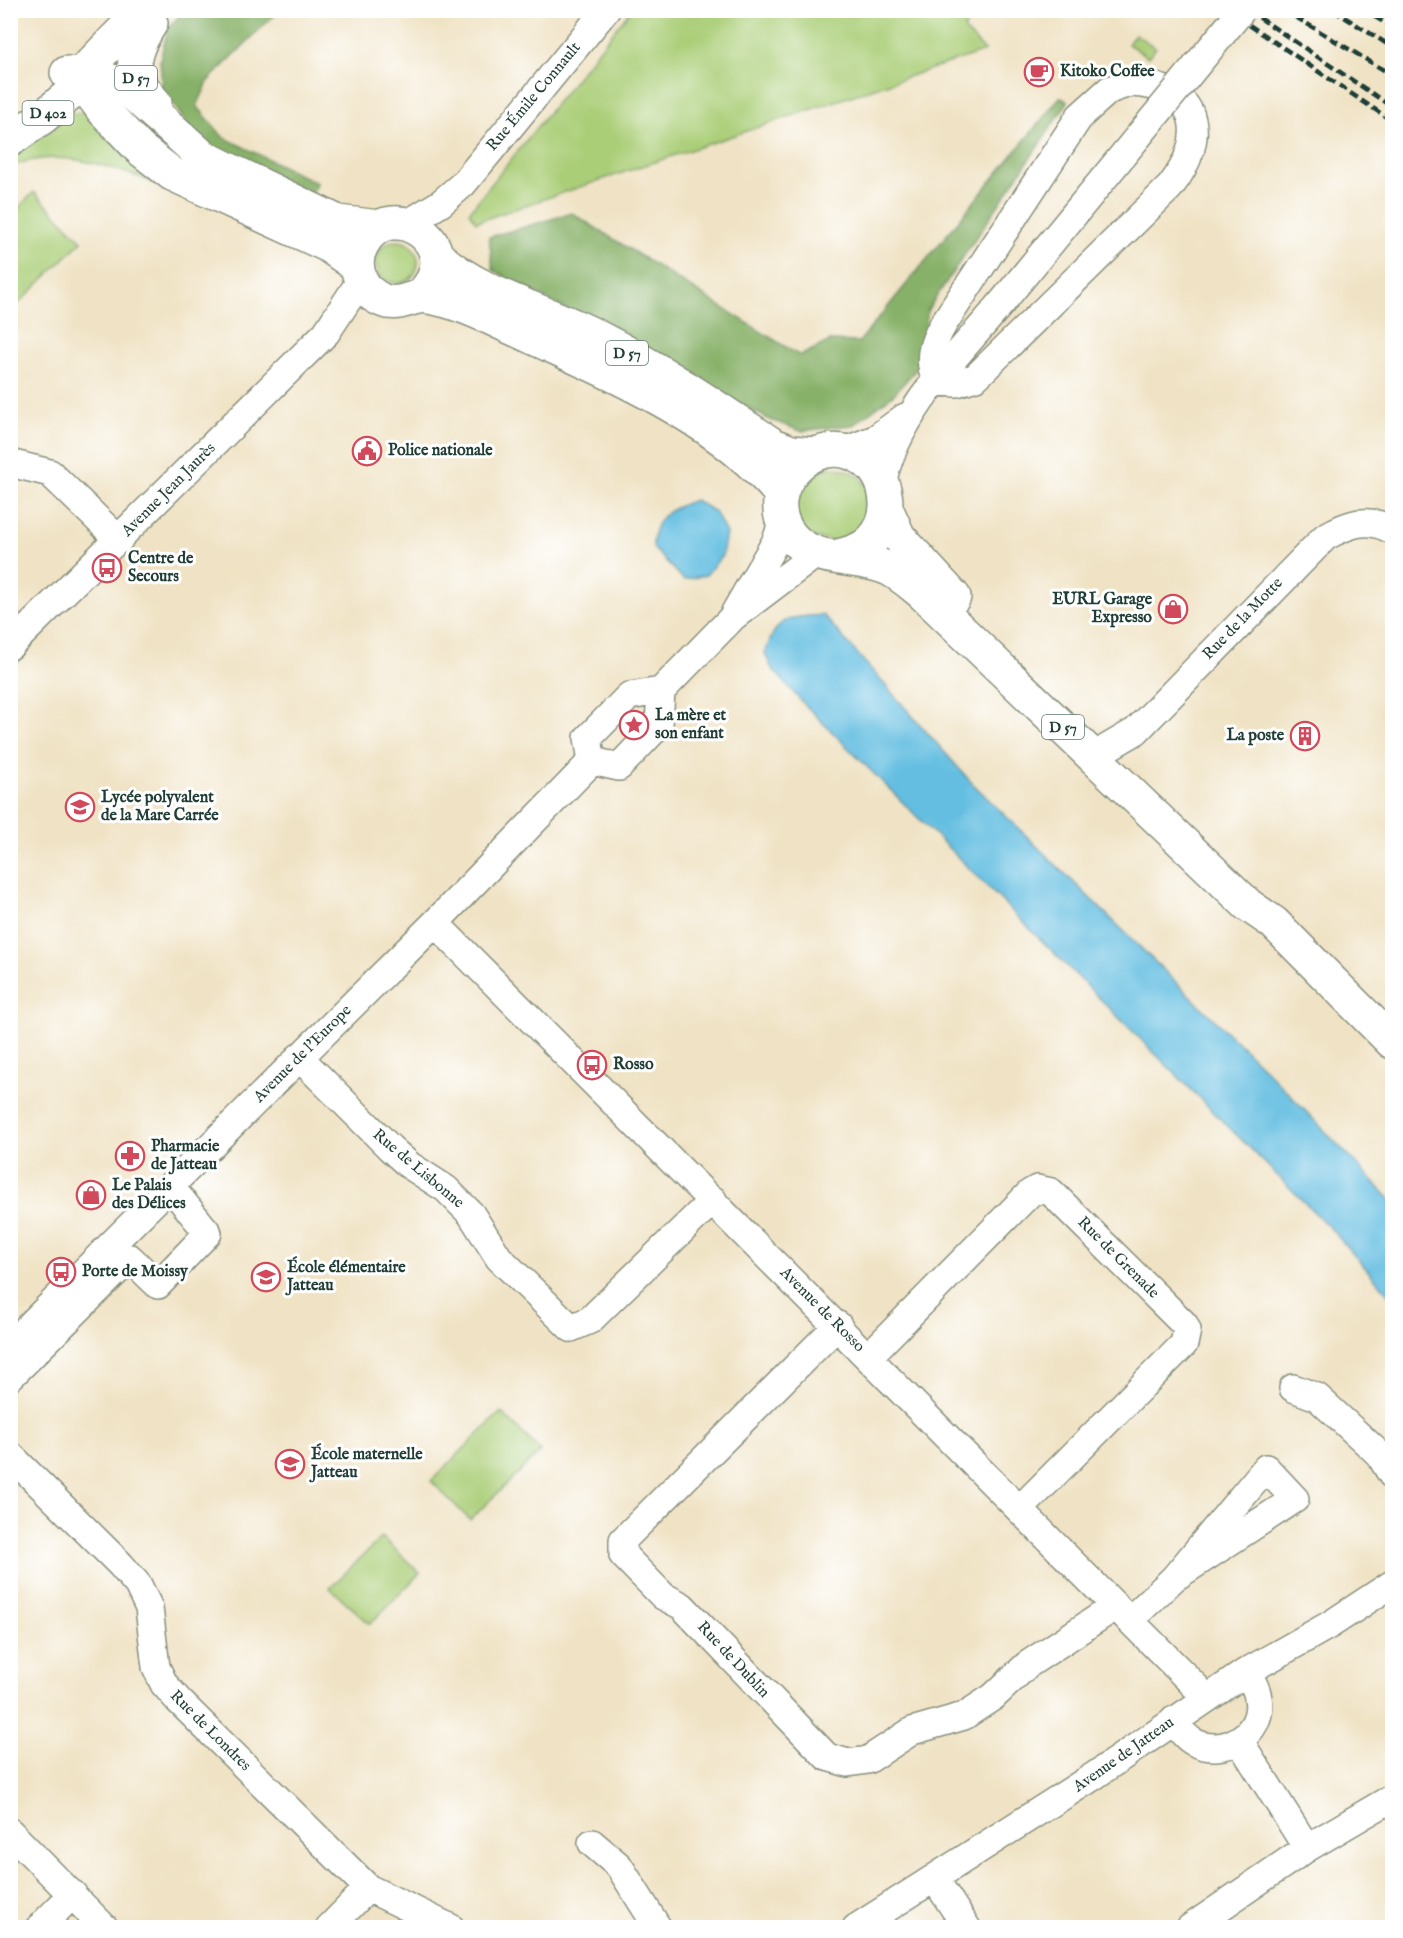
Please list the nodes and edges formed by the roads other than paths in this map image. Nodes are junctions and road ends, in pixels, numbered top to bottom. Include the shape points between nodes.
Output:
1 (606, 10) edge
2 (1242, 10) edge
3 (147, 14) edge
4 (82, 76) junction
5 (102, 109) junction
6 (10, 115) edge
7 (170, 127) junction
8 (10, 140) edge
9 (10, 151) edge
10 (463, 184) junction
11 (393, 226) junction
12 (435, 251) junction
13 (367, 282) junction
14 (420, 296) junction
15 (936, 382) junction
16 (911, 413) junction
17 (829, 452) junction
18 (10, 463) edge
19 (884, 495) junction
20 (782, 507) junction
21 (1392, 530) edge
22 (119, 540) junction
23 (827, 555) junction
24 (733, 616) junction
25 (10, 646) edge
26 (661, 691) junction
27 (1107, 748) junction
28 (592, 761) junction
29 (435, 923) junction
30 (1274, 923) junction
31 (1392, 1042) edge
32 (299, 1057) junction
33 (170, 1186) junction
34 (713, 1200) junction
35 (838, 1325) junction
36 (10, 1345) edge
37 (869, 1356) junction
38 (10, 1377) edge
39 (1293, 1388) dead end
40 (10, 1455) edge
41 (1392, 1475) edge
42 (1020, 1509) junction
43 (1174, 1578) dead end
44 (1392, 1584) edge
45 (1123, 1613) junction
46 (1246, 1672) junction
47 (1207, 1698) junction
48 (1174, 1720) junction
49 (1239, 1740) junction
50 (1392, 1798) edge
51 (10, 1832) edge
52 (592, 1843) dead end
53 (1307, 1848) junction
54 (935, 1879) junction
55 (368, 1888) junction
56 (73, 1894) junction
57 (39, 1928) edge
58 (105, 1928) edge
59 (329, 1928) edge
60 (451, 1928) edge
61 (658, 1928) edge
62 (855, 1928) edge
63 (967, 1928) edge
64 (1190, 1928) edge

1 - 10 street, Rue Émile Connault
2 - 15 street, bridge
3 - 4 main road, D 402
3 - 7 main road, D 57 via 137,46 135,76 164,112
4 - 5 main road, D 57
4 - 6 main road, D 402
4 - 7 main road, D 57 via 124,86
4 - 8 main road, D 402 via 43,117
5 - 9 main road, D 57 via 84,103 72,106
5 - 13 main road, D 57 via 140,149 172,174 317,240
7 - 11 main road, D 57 via 202,156 338,222
10 - 11 street, Rue Émile Connault via 441,203
10 - 12 street, Rue Émile Connault via 438,232
11 - 12 main road via 428,237
11 - 13 main road via 360,248
12 - 14 main road via 434,278
12 - 17 main road, D 57 via 468,279 592,334 675,379 773,445 791,452
13 - 14 main road via 402,303
13 - 22 street, Avenue Jean Jaurès via 326,333
14 - 20 main road, D 57 via 457,304 663,400 726,442
15 - 15 street via 957,383 976,377 1170,187 1186,167 1194,146 1191,117 1180,98 1167,89 1129,83 1109,90 1080,116 932,343 931,369
15 - 16 street
16 - 17 street via 875,439
16 - 19 street via 894,443
17 - 19 main road via 860,457 873,468
17 - 20 main road via 793,470
18 - 22 street via 50,473
19 - 23 main road via 882,525 871,541 856,551
19 - 27 main road, D 57 via 899,537 935,579
20 - 23 main road via 790,535 802,546
20 - 24 street via 776,541
21 - 27 street, Rue de la Motte via 1361,521 1325,537 1136,731
22 - 25 street, Avenue Jean Jaurès
23 - 24 street
23 - 30 main road, D 57 via 890,569 922,593 1248,905
24 - 26 street
26 - 28 street via 628,696 588,738
26 - 28 street via 659,725 619,767
27 - 30 main road, D 57 via 1257,897
28 - 29 street, Avenue de l'Europe
29 - 32 street, Avenue de l'Europe
29 - 34 street, Avenue de Rosso
30 - 31 main road, D 57
32 - 33 street, Avenue de l'Europe
32 - 34 street, Rue de Lisbonne via 409,1166 446,1189 471,1214 499,1258 571,1328 590,1320
33 - 36 street, Avenue de l'Europe
33 - 38 street via 208,1233 158,1285 130,1258
34 - 35 street, Avenue de Rosso
35 - 37 street, Avenue de Rosso
35 - 45 street, Rue de Dublin via 623,1540 623,1555 663,1596 682,1606 827,1757 848,1763 868,1760 912,1731 964,1716 993,1697 1026,1665
37 - 42 street, Avenue de Rosso
37 - 42 street, Rue de Grenade via 1037,1189 1051,1192 1184,1324 1184,1344
39 - 41 street via 1317,1397 1379,1454
40 - 55 street, Rue de Londres via 138,1585 149,1608 156,1667 164,1684
42 - 45 street, Avenue de Rosso
43 - 45 street, Rue de Dublin
44 - 46 street, Avenue de Jatteau
45 - 47 street, Avenue de Rosso
46 - 47 street, Avenue de Jatteau
46 - 49 street via 1259,1707 1253,1726
47 - 48 street, Avenue de Jatteau
48 - 49 street via 1185,1735 1202,1745 1221,1747
48 - 54 street, Avenue de Jatteau
49 - 53 street
50 - 53 street
51 - 56 street
52 - 61 street via 619,1866
53 - 64 street
54 - 62 street, Avenue de Jatteau
54 - 63 street
55 - 59 street
55 - 60 street, Rue de Londres
56 - 57 street
56 - 58 street

